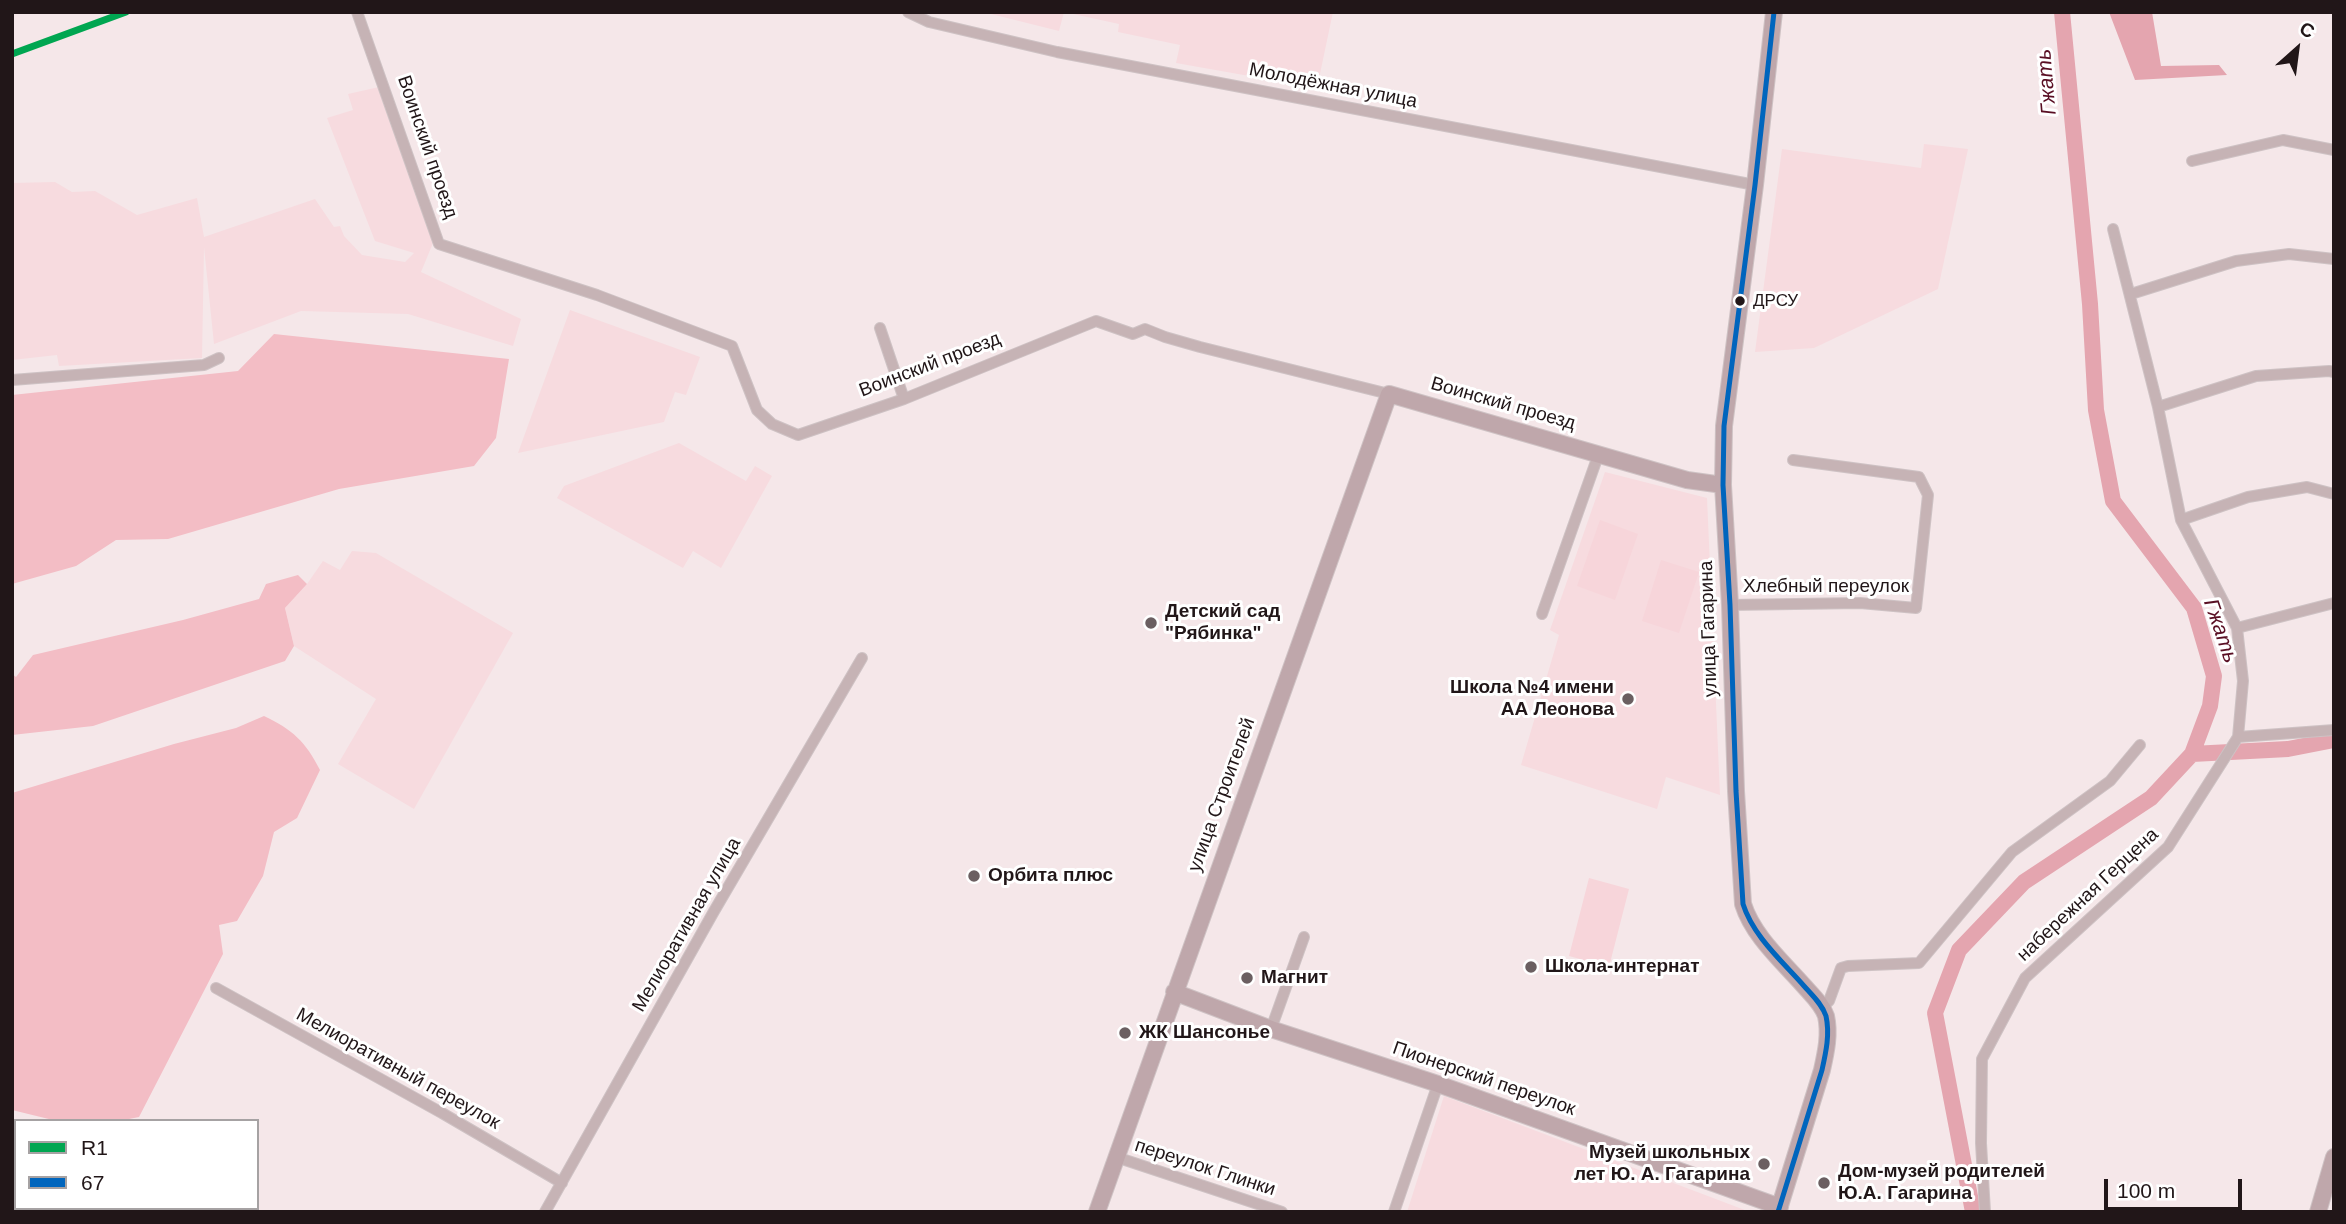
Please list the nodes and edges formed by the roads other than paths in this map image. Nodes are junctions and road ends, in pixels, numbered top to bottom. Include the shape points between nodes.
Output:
1 (357, 12) edge
2 (908, 12) edge
3 (1774, 12) edge
4 (2334, 150) edge
5 (2192, 161) dead end
6 (1755, 185) junction
7 (2113, 229) dead end
8 (2334, 259) edge
9 (2131, 294) junction
10 (880, 328) dead end
11 (219, 358) dead end
12 (2334, 372) edge
13 (12, 380) edge
14 (1390, 394) junction
15 (904, 400) junction
16 (2158, 407) junction
17 (1599, 453) junction
18 (1793, 460) dead end
19 (1723, 485) junction
20 (2334, 494) edge
21 (2181, 520) junction
22 (2334, 603) edge
23 (1730, 605) junction
24 (1542, 614) dead end
25 (2237, 628) junction
26 (862, 658) dead end
27 (2334, 730) edge
28 (2238, 737) junction
29 (2140, 745) dead end
30 (1304, 937) dead end
31 (216, 988) dead end
32 (1174, 992) junction
33 (1822, 1007) junction
34 (1271, 1029) junction
35 (1438, 1084) junction
36 (1116, 1157) junction
37 (2334, 1157) edge
38 (562, 1183) junction
39 (1779, 1209) edge
40 (545, 1212) edge
41 (1097, 1212) edge
42 (1282, 1212) edge
43 (1394, 1212) edge
44 (1986, 1212) edge
45 (2318, 1212) edge

1 - 15 street, Воинский проезд via 439,244 597,295 732,346 757,410 772,424 798,435
2 - 6 street, Молодёжная улица via 929,23 1057,52
3 - 6 main road, улица Гагарина
4 - 5 street via 2283,140
6 - 19 main road, улица Гагарина via 1724,426
7 - 9 street, набережная Герцена
8 - 9 street via 2289,254 2236,261
9 - 16 street, набережная Герцена
10 - 15 street
11 - 13 street via 204,365
12 - 16 street via 2256,376
14 - 15 street, Воинский проезд via 1145,329 1133,334 1096,321
14 - 17 main road, Воинский проезд
14 - 32 main road, улица Строителей
16 - 21 street, набережная Герцена
17 - 19 main road, Воинский проезд via 1687,480
17 - 24 street
18 - 23 street, Хлебный переулок via 1919,477 1928,495 1916,608 1860,603
19 - 23 main road, улица Гагарина
20 - 21 street via 2306,487 2248,497
21 - 25 street, набережная Герцена
22 - 25 street
23 - 33 main road, улица Гагарина via 1744,904 1757,932
25 - 28 street, набережная Герцена via 2243,681
26 - 38 street, Мелиоративная улица
27 - 28 street
28 - 44 street, набережная Герцена via 2168,847 2025,978 1994,1036 1982,1059
29 - 33 street via 2110,781 2012,852 1919,963 1841,968 1829,1002
30 - 34 street
31 - 38 street, Мелиоративный переулок
32 - 34 main road, Пионерский переулок
32 - 36 main road, улица Строителей
33 - 39 main road via 1828,1027 1826,1051
34 - 35 main road, Пионерский переулок
35 - 39 main road, Пионерский переулок
35 - 43 street
36 - 41 main road, улица Строителей
36 - 42 street, переулок Глинки
37 - 45 main road
38 - 40 street, Мелиоративная улица

